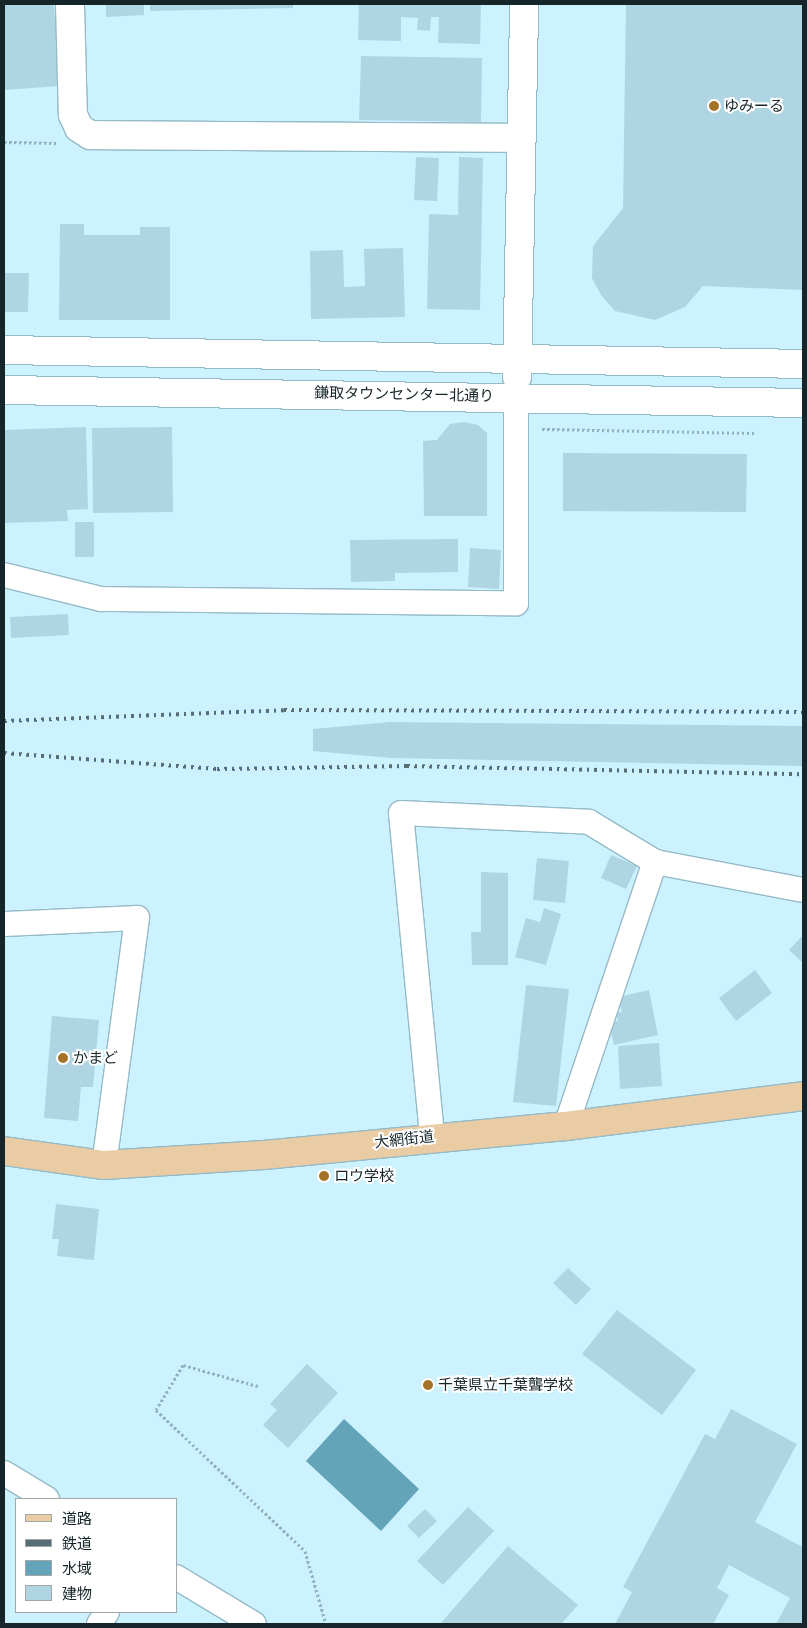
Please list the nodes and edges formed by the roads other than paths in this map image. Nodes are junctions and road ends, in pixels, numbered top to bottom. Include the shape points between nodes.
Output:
1 (70, 4) edge
2 (524, 4) edge
3 (520, 138) junction
4 (4, 350) edge
5 (518, 358) junction
6 (803, 364) edge
7 (4, 390) edge
8 (516, 395) junction
9 (803, 404) edge
10 (4, 575) edge
11 (655, 862) junction
12 (803, 890) edge
13 (4, 924) edge
14 (803, 1096) edge
15 (566, 1126) junction
16 (432, 1135) junction
17 (4, 1151) edge
18 (104, 1166) junction
19 (4, 1473) edge
20 (45, 1498) edge
21 (178, 1578) edge
22 (106, 1613) edge
23 (99, 1624) edge
24 (254, 1624) edge

1 - 3 street via 73,115 79,128 90,135
2 - 3 street
3 - 5 street
4 - 5 street
5 - 6 street
5 - 8 street
7 - 8 street, 鎌取タウンセンター北通り
8 - 9 street, 鎌取タウンセンター北通り
8 - 10 street via 516,603 101,600
11 - 12 street
11 - 15 street
11 - 16 street via 589,822 401,813
13 - 18 street via 137,918
14 - 15 main road, 大網街道
15 - 16 main road, 大網街道
16 - 18 main road, 大網街道 via 264,1155
17 - 18 main road, 大網街道
19 - 20 street
21 - 24 street
22 - 23 street

